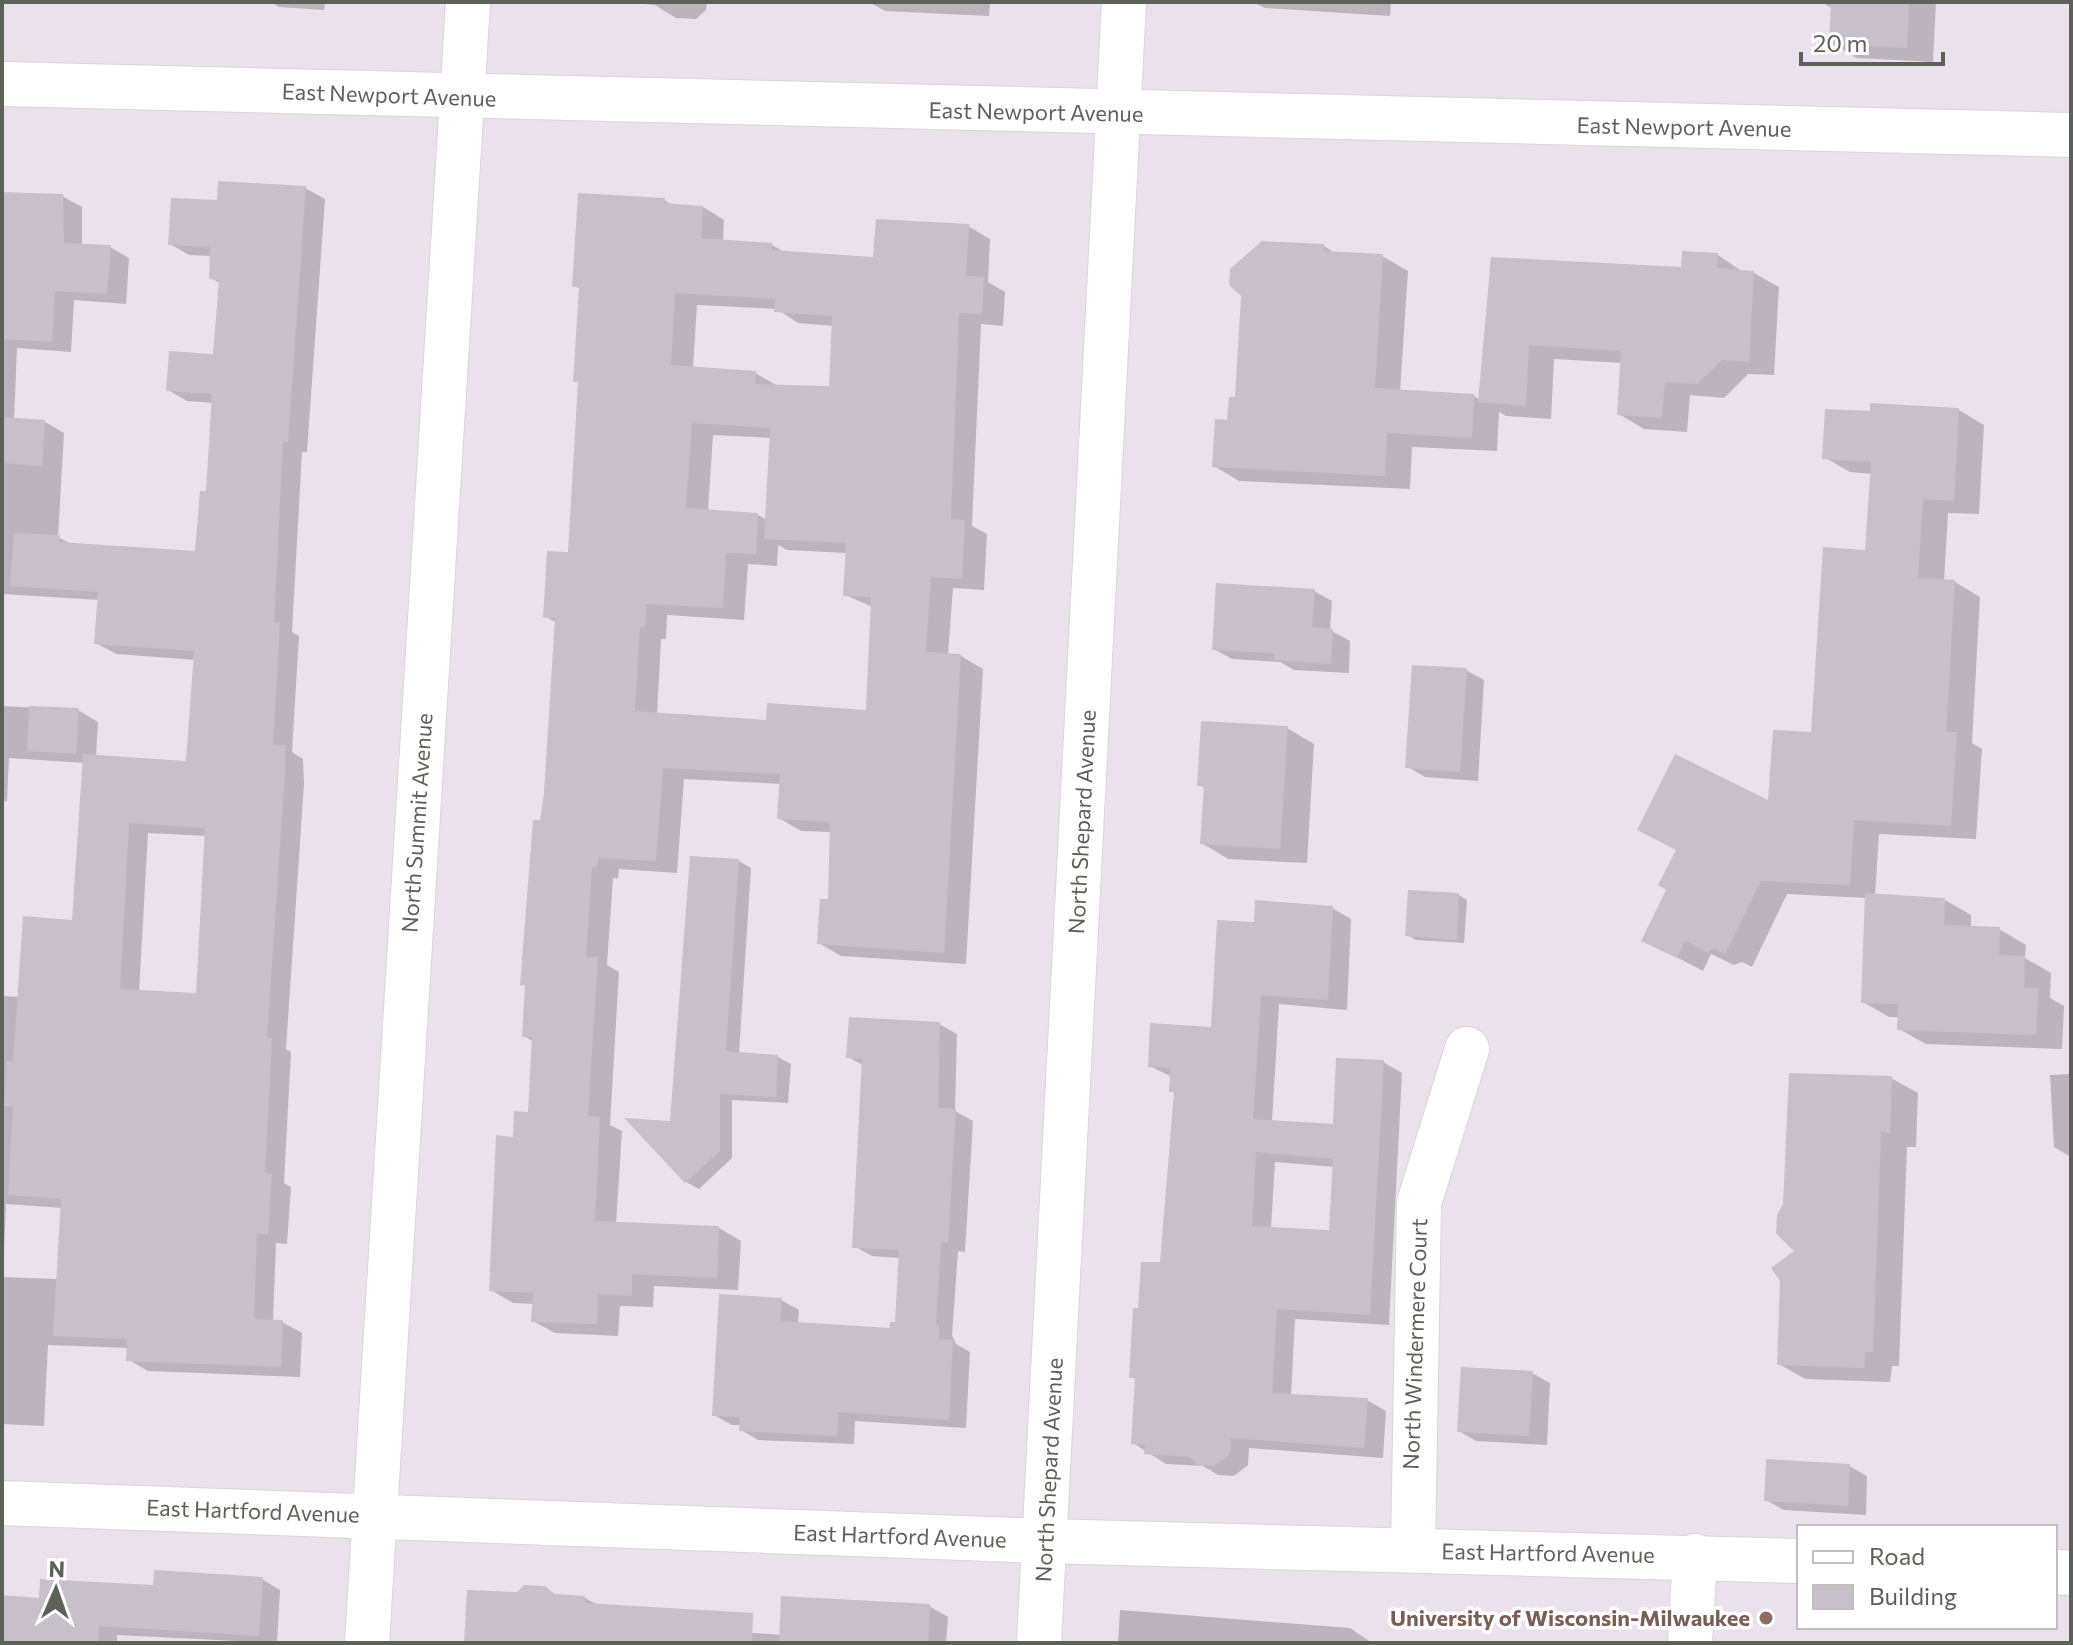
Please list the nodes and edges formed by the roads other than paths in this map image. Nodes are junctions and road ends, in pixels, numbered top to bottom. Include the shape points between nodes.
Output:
1 (468, 2) edge
2 (1124, 2) edge
3 (2, 84) edge
4 (462, 98) junction
5 (1118, 113) junction
6 (2071, 135) edge
7 (1467, 1049) dead end
8 (2, 1503) edge
9 (374, 1516) junction
10 (1045, 1541) junction
11 (1413, 1550) junction
12 (1695, 1556) junction
13 (1797, 1561) edge
14 (367, 1643) edge
15 (1039, 1643) edge
16 (1690, 1643) edge

1 - 4 street, North Summit Avenue
2 - 5 street, North Shepard Avenue
3 - 4 street, East Newport Avenue
4 - 5 street, East Newport Avenue
4 - 9 street, North Summit Avenue
5 - 6 street, East Newport Avenue
5 - 10 street, North Shepard Avenue
7 - 11 street, North Windermere Court via 1419,1203
8 - 9 street, East Hartford Avenue
9 - 10 street, East Hartford Avenue
9 - 14 street, North Summit Avenue
10 - 11 street, East Hartford Avenue
10 - 15 street, North Shepard Avenue
11 - 12 street, East Hartford Avenue
12 - 13 street, East Hartford Avenue
12 - 16 street

